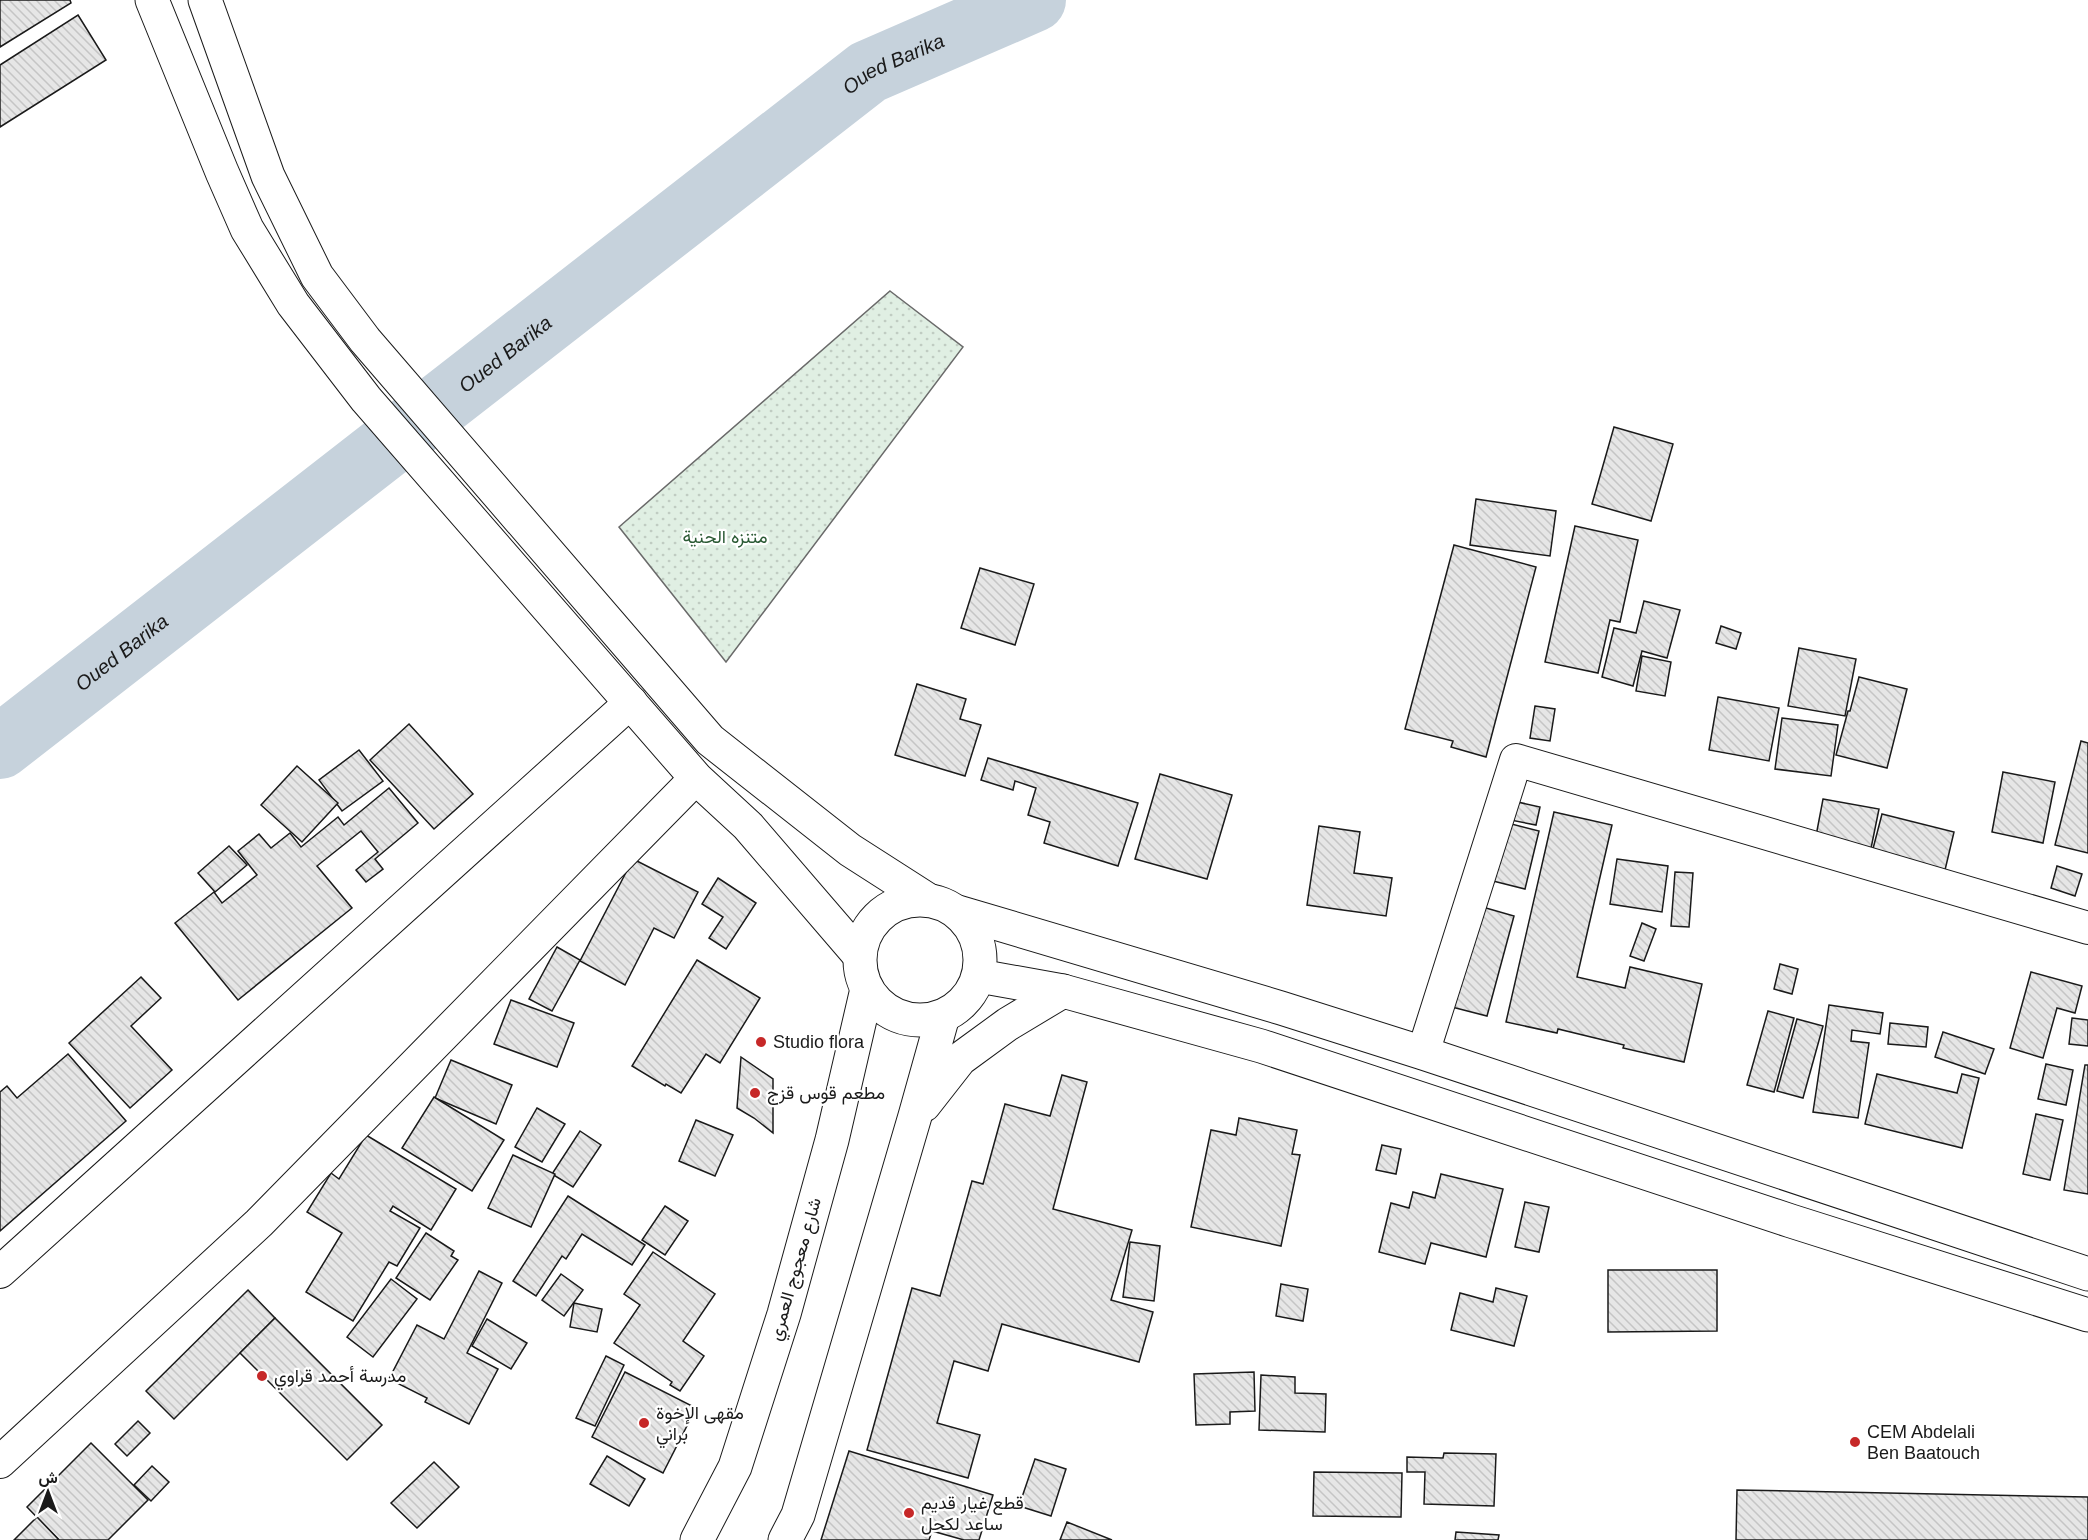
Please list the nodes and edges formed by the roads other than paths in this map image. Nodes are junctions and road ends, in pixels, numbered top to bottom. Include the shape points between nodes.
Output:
1 (152, 0) edge
2 (205, 0) edge
3 (631, 702) junction
4 (696, 778) junction
5 (928, 900) junction
6 (958, 912) junction
7 (2088, 928) edge
8 (859, 955) junction
9 (979, 976) junction
10 (867, 989) junction
11 (1062, 991) junction
12 (943, 1016) junction
13 (1423, 1053) junction
14 (915, 1116) junction
15 (0, 1272) edge
16 (2088, 1274) edge
17 (2088, 1316) edge
18 (0, 1462) edge
19 (698, 1540) edge
20 (785, 1540) edge

1 - 3 main road via 247,229 292,304 366,399
2 - 5 main road via 268,176 317,276 365,340 710,740 850,850
3 - 4 main road
3 - 15 street
4 - 8 main road via 748,826
4 - 18 street via 259,1222
5 - 6 main road
5 - 8 main road via 909,900 874,919
6 - 9 main road via 975,934
6 - 13 main road
7 - 13 street via 1516,760
8 - 10 main road via 860,973
9 - 11 main road
9 - 12 main road via 959,1007
10 - 12 main road via 892,1014 926,1020
10 - 19 main road, شارع معجوج العمري via 832,1140 784,1314 735,1467
11 - 14 main road via 960,1059
11 - 17 main road via 1261,1046
12 - 14 main road
13 - 16 main road
14 - 20 main road via 798,1515

